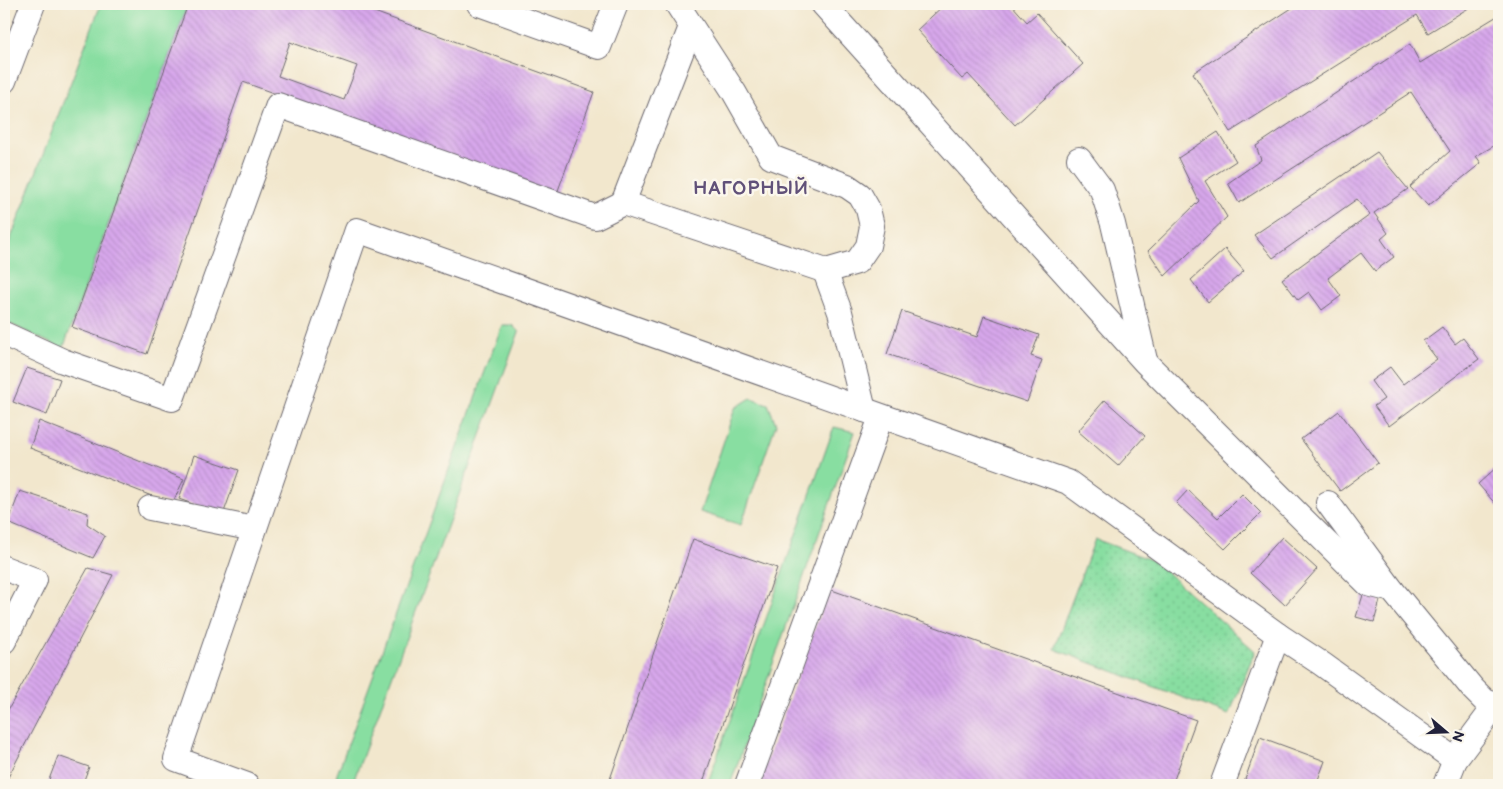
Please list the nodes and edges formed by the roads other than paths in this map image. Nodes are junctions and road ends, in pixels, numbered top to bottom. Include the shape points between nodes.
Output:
1 (33, 4) edge
2 (479, 4) edge
3 (616, 4) edge
4 (677, 4) edge
5 (823, 4) edge
6 (691, 27) junction
7 (9, 54) edge
8 (4, 81) edge
9 (1079, 159) dead end
10 (623, 202) junction
11 (826, 274) dead end
12 (4, 334) edge
13 (1145, 362) junction
14 (873, 413) junction
15 (1328, 503) dead end
16 (150, 508) dead end
17 (254, 530) junction
18 (4, 568) edge
19 (1392, 590) junction
20 (1278, 635) junction
21 (4, 641) edge
22 (1496, 705) edge
23 (1455, 760) junction
24 (247, 785) edge
25 (747, 785) edge
26 (1222, 785) edge
27 (1445, 785) edge

1 - 7 street
2 - 3 street via 599,47
4 - 6 street
5 - 13 street
6 - 10 street
6 - 10 street via 734,92 771,157 847,186 860,195 872,226 868,246 857,262 826,271
7 - 8 street
9 - 13 street via 1102,190 1114,224
10 - 12 street via 595,217 278,105 172,398 63,361
11 - 14 street
13 - 19 street via 1368,584
14 - 17 street via 357,230
14 - 20 street via 1068,482
14 - 25 street
15 - 19 street
16 - 17 street
17 - 24 street via 176,759
18 - 21 street via 35,580
19 - 22 street via 1472,689
20 - 23 street
20 - 26 street
22 - 23 street
23 - 27 street

